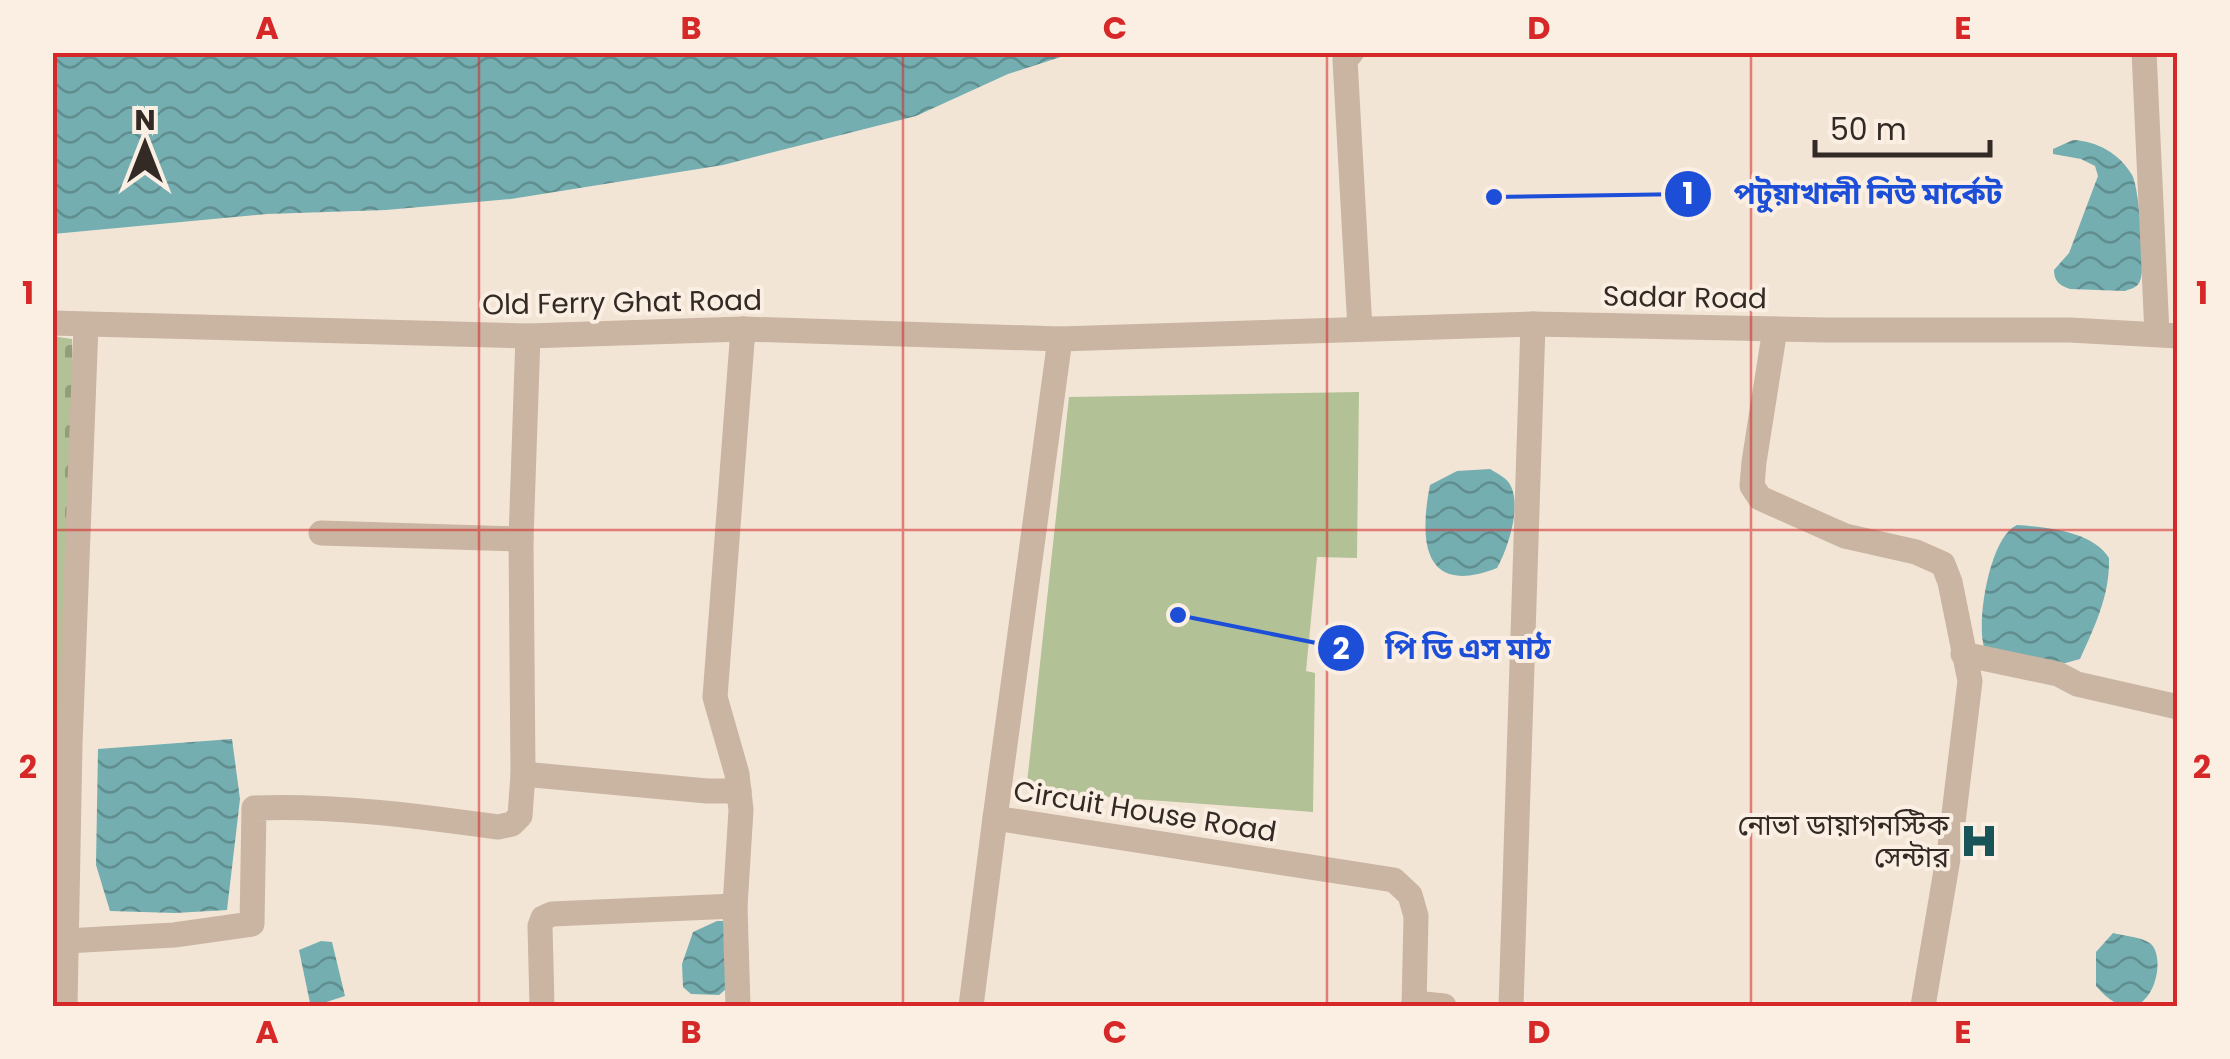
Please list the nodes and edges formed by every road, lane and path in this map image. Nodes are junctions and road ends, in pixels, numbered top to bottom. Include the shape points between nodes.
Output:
1 (1352, 52) edge
2 (2144, 52) edge
3 (52, 323) edge
4 (1533, 324) junction
5 (86, 325) junction
6 (1360, 329) junction
7 (1775, 329) junction
8 (743, 330) junction
9 (2167, 335) edge
10 (528, 336) junction
11 (1191, 337) joint
12 (1060, 339) junction
13 (322, 533) dead end
14 (521, 539) junction
15 (1963, 654) junction
16 (2178, 707) edge
17 (523, 774) junction
18 (739, 791) junction
19 (995, 818) junction
20 (735, 906) junction
21 (66, 942) junction
22 (1414, 1004) edge
23 (65, 1006) edge
24 (542, 1006) edge
25 (738, 1006) edge
26 (970, 1006) edge
27 (1444, 1006) edge
28 (1511, 1006) edge
29 (1922, 1006) edge

1 - 6 street via 1345,60
2 - 9 street
3 - 5 street, Old Ferry Ghat Road
4 - 6 street, Sadar Road
4 - 7 street, Sadar Road
4 - 28 street
5 - 10 street, Old Ferry Ghat Road
5 - 21 street
6 - 11 street, Sadar Road
7 - 9 street, Sadar Road
7 - 15 street via 1752,486 1760,498 1798,517 1943,564
8 - 10 street, Old Ferry Ghat Road
8 - 12 street, Old Ferry Ghat Road
8 - 18 street via 715,698
10 - 14 street
11 - 12 street, Old Ferry Ghat Road
12 - 19 street, Circuit House Road
13 - 14 street
14 - 17 street
15 - 16 street
15 - 29 street via 1970,681
17 - 18 street
17 - 21 street via 520,816 498,827 380,812 254,808 252,924
18 - 20 street
19 - 22 street, Circuit House Road via 1394,880 1410,895 1416,916
19 - 26 street
20 - 24 street via 543,918
20 - 25 street
21 - 23 street
22 - 27 street

